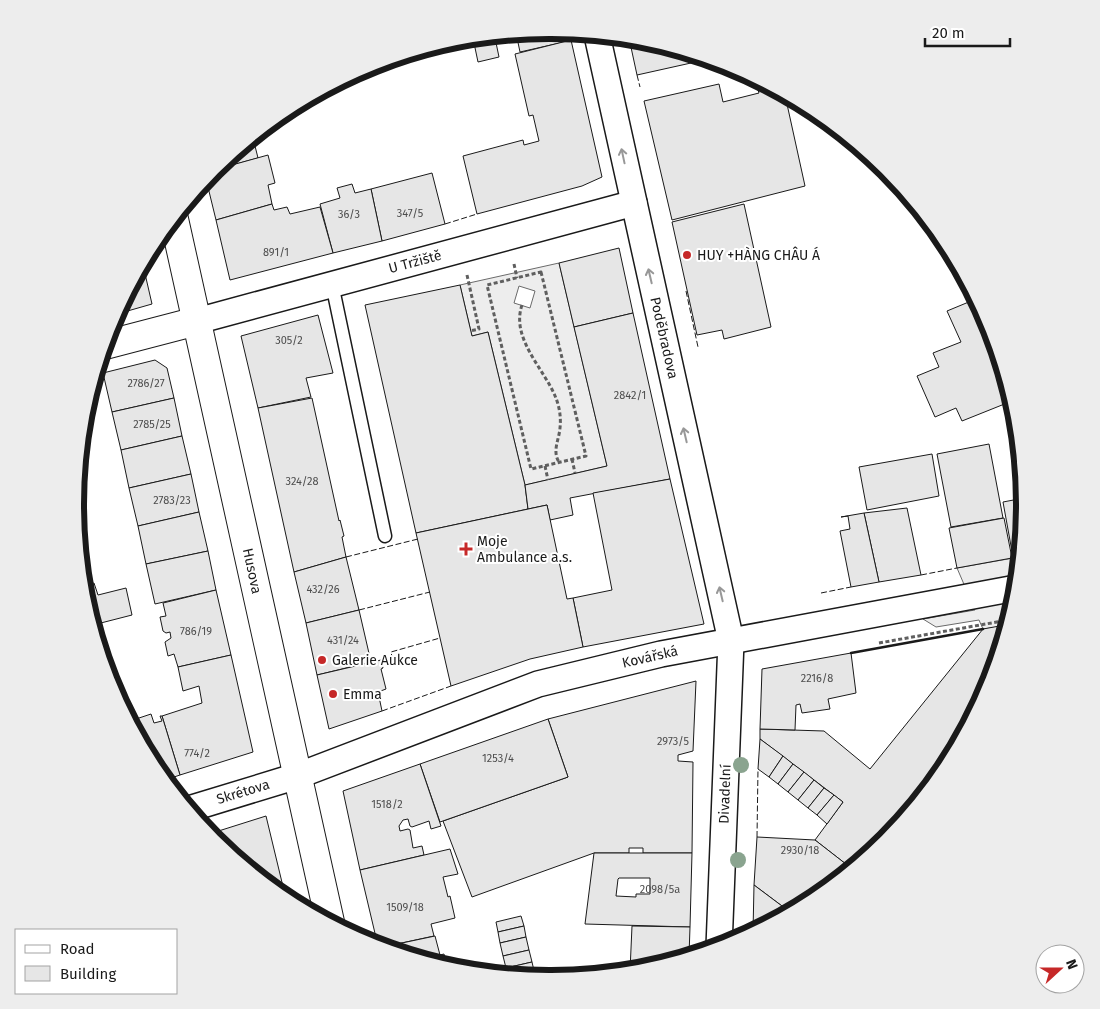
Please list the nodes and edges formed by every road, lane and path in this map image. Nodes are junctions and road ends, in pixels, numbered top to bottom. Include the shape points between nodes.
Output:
1 (598, 42) edge
2 (634, 203) junction
3 (176, 227) edge
4 (513, 260) dead end
5 (466, 272) dead end
6 (517, 278) junction
7 (332, 284) junction
8 (522, 305) dead end
9 (197, 321) junction
10 (470, 331) dead end
11 (114, 343) edge
12 (572, 459) junction
13 (559, 462) junction
14 (545, 466) junction
15 (575, 473) dead end
16 (548, 480) dead end
17 (385, 536) dead end
18 (1008, 590) edge
19 (1001, 621) edge
20 (731, 641) junction
21 (872, 645) dead end
22 (297, 776) junction
23 (195, 806) edge
24 (328, 914) edge
25 (719, 938) edge

2 -> 1 street, Poděbradova
2 - 7 street, U Tržiště
20 -> 2 street, Poděbradova
3 - 9 street, Husova
4 - 6 path
5 - 10 path via 479,329
6 - 12 path via 541,272 586,456
6 - 14 path via 486,285 531,469
7 - 9 street, U Tržiště
7 - 17 lane
8 - 13 path via 519,318 523,336 552,386 559,406 561,422 555,452
9 - 11 street
9 - 22 street, Husova
12 - 13 path
12 - 15 path
13 - 14 path
14 - 16 path
18 - 20 street, Kovářská
19 - 21 path
20 - 22 street, Kovářská via 661,654 538,684
20 - 25 street, Divadelní
22 - 23 street, Skrétova
22 - 24 street, Husova

